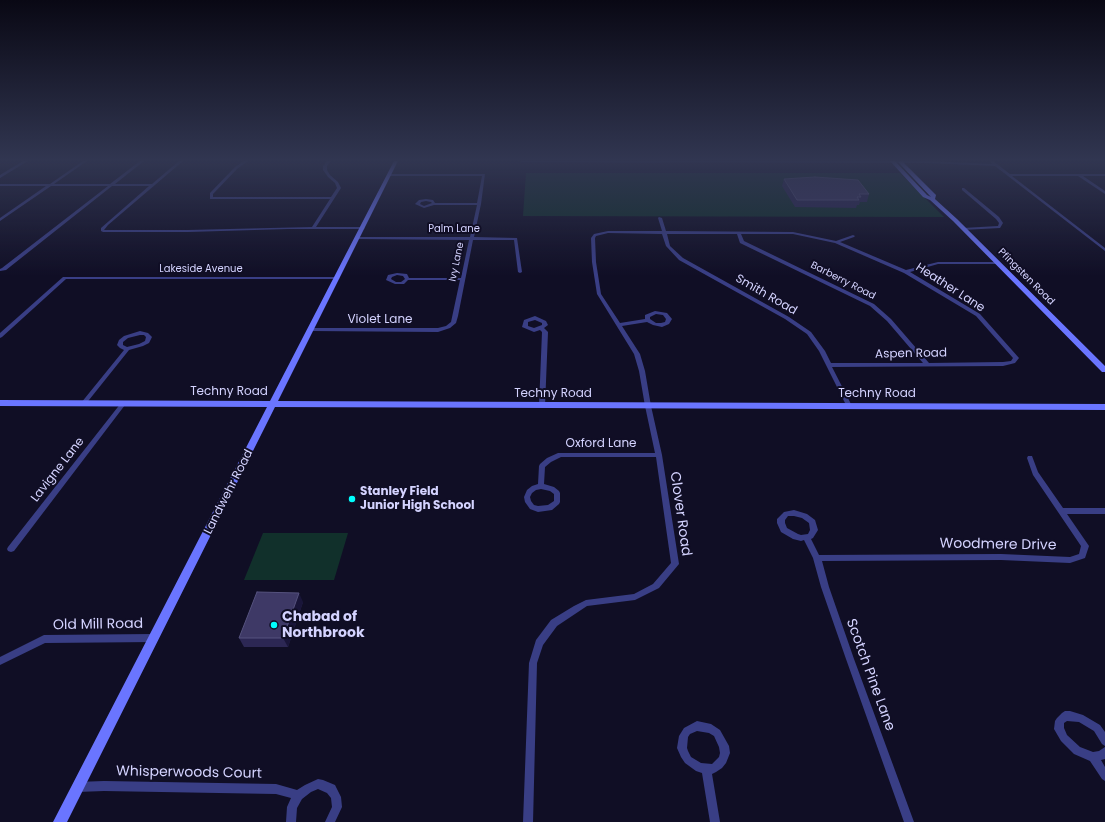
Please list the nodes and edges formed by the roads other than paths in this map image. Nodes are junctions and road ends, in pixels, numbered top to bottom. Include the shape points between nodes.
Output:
1 (29, 199) edge
2 (93, 199) edge
3 (136, 199) edge
4 (331, 199) edge
5 (378, 199) edge
6 (480, 199) edge
7 (932, 199) edge
8 (976, 199) edge
9 (1040, 199) edge
10 (434, 204) dead end
11 (479, 204) junction
12 (660, 218) dead end
13 (0, 220) edge
14 (313, 228) junction
15 (363, 228) junction
16 (963, 229) junction
17 (738, 232) junction
18 (664, 233) junction
19 (595, 235) joint
20 (853, 236) dead end
21 (358, 238) junction
22 (471, 238) junction
23 (836, 242) junction
24 (1105, 250) edge
25 (998, 263) junction
26 (0, 270) edge
27 (520, 272) dead end
28 (906, 272) junction
29 (338, 278) junction
30 (407, 279) dead end
31 (462, 279) junction
32 (648, 320) dead end
33 (618, 325) junction
34 (448, 327) joint
35 (541, 328) dead end
36 (312, 330) junction
37 (0, 336) edge
38 (128, 348) junction
39 (927, 364) junction
40 (993, 364) joint
41 (830, 365) junction
42 (1105, 370) edge
43 (0, 403) edge
44 (83, 404) junction
45 (123, 404) junction
46 (274, 405) junction
47 (542, 406) junction
48 (648, 406) junction
49 (849, 406) junction
50 (1105, 407) edge
51 (659, 455) junction
52 (1030, 458) dead end
53 (541, 486) dead end
54 (1062, 511) junction
55 (1105, 511) edge
56 (806, 538) junction
57 (11, 549) dead end
58 (816, 558) junction
59 (154, 638) junction
60 (0, 661) edge
61 (1105, 741) edge
62 (1105, 752) edge
63 (1094, 757) junction
64 (706, 769) junction
65 (1105, 776) edge
66 (77, 787) junction
67 (298, 795) junction
68 (60, 822) edge
69 (291, 822) edge
70 (330, 822) edge
71 (528, 822) edge
72 (715, 822) edge
73 (909, 822) edge

1 - 13 street
2 - 26 street
3 - 14 street via 107,224 102,229 103,232
4 - 14 street
5 - 15 main road, Landwehr Road
6 - 11 street, Ivy Lane
7 - 16 main road, Pfingsten Road
8 - 16 street via 1001,223 999,227
9 - 24 street
10 - 11 street
11 - 22 street, Ivy Lane
12 - 18 street, Smith Road
14 - 15 street
15 - 21 main road, Landwehr Road
16 - 25 main road, Pfingsten Road
17 - 18 street, Heather Lane
17 - 23 street, Heather Lane via 793,233
17 - 39 street, Barberry Road via 742,242 872,305 889,320
18 - 19 street, Heather Lane via 608,232
18 - 41 street, Smith Road via 668,246 681,259 809,333
19 - 33 street, Clover Road via 594,262 599,294
20 - 23 street
21 - 22 street, Palm Lane
21 - 29 main road, Landwehr Road
22 - 27 street, Palm Lane via 516,239
22 - 31 street, Ivy Lane
23 - 28 street, Heather Lane
25 - 28 street via 938,263
25 - 42 main road, Pfingsten Road
28 - 40 street, Heather Lane via 978,316 1016,358 1010,364
29 - 36 main road, Landwehr Road
29 - 37 street, Lakeside Avenue via 64,278
30 - 31 street
31 - 34 street, Ivy Lane via 453,323
32 - 33 street
33 - 48 street, Clover Road via 638,354
34 - 36 street, Violet Lane via 438,330
35 - 47 street via 545,332
36 - 46 main road, Landwehr Road
38 - 38 street via 144,344 148,337 146,334 126,337 120,345
38 - 44 street
39 - 40 street, Aspen Road
39 - 41 street, Aspen Road
41 - 49 street, Smith Road
43 - 44 main road, Techny Road
44 - 45 main road, Techny Road
45 - 46 main road, Techny Road
45 - 57 street, Lavigne Lane
46 - 47 main road, Techny Road
46 - 59 main road, Landwehr Road
47 - 48 main road, Techny Road
48 - 49 main road, Techny Road
48 - 51 street, Clover Road
49 - 50 main road, Techny Road
51 - 53 street, Oxford Lane via 560,455 542,466
51 - 71 street, Clover Road via 675,564 656,586 635,597 586,603 577,608 554,623 539,643 533,663
52 - 54 street via 1034,474
54 - 55 street
54 - 58 street, Woodmere Drive via 1085,546 1082,556 1070,560 1001,557
56 - 56 street via 814,530 812,522 794,513 783,516 782,526 787,533
56 - 58 street, Scotch Pine Lane
58 - 73 street, Scotch Pine Lane via 824,587
59 - 60 street, Old Mill Road via 44,639
59 - 66 main road, Landwehr Road
61 - 63 street via 1097,728 1080,718 1066,716 1060,721 1059,729 1067,743 1077,751
62 - 63 street
63 - 65 street
64 - 64 street via 719,765 724,754 724,746 717,733 704,726 697,726 687,731 682,748 688,760 699,768
64 - 72 street
66 - 67 street, Whisperwoods Court via 276,789
66 - 68 main road, Landwehr Road
67 - 69 street via 292,807
67 - 70 street via 318,784 331,789 337,802

